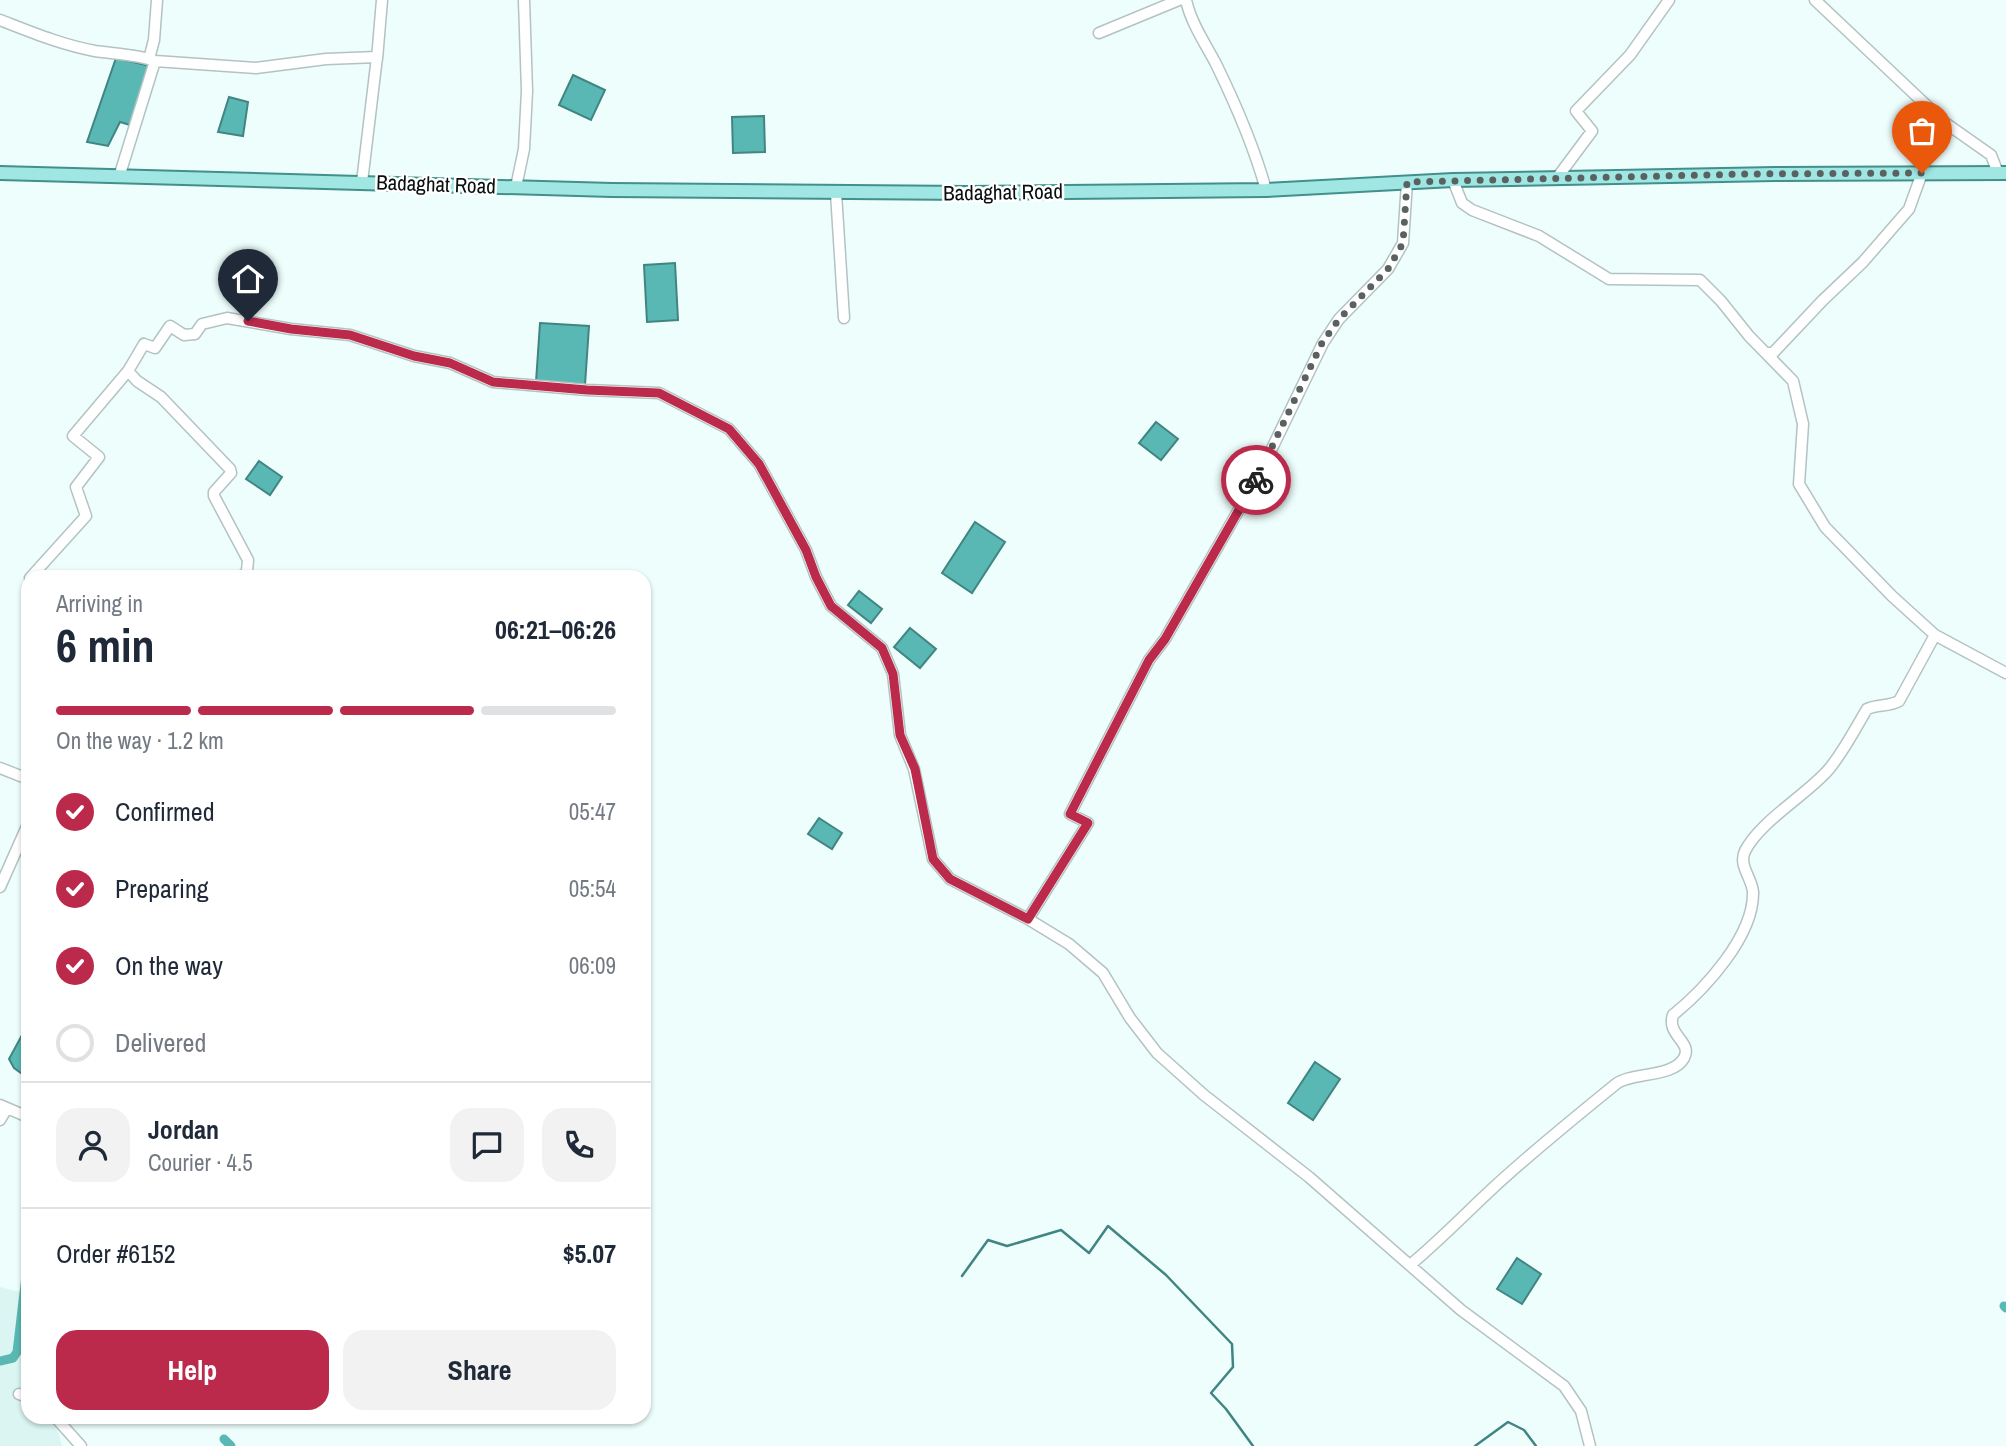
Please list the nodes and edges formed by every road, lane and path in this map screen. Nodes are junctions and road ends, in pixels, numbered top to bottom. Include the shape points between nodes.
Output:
1 (157, 0) edge
2 (382, 0) edge
3 (524, 0) edge
4 (1179, 0) edge
5 (1186, 0) edge
6 (1669, 0) edge
7 (1815, 0) edge
8 (0, 20) edge
9 (1099, 33) dead end
10 (377, 59) junction
11 (152, 60) junction
12 (0, 173) edge
13 (1922, 173) junction
14 (2002, 173) edge
15 (118, 177) junction
16 (1557, 178) junction
17 (1453, 180) junction
18 (362, 182) junction
19 (1407, 182) junction
20 (516, 187) junction
21 (1266, 190) junction
22 (836, 193) junction
23 (844, 318) dead end
24 (1766, 353) junction
25 (128, 371) junction
26 (37, 570) edge
27 (247, 570) edge
28 (1935, 635) junction
29 (2006, 673) edge
30 (0, 768) edge
31 (21, 776) edge
32 (21, 840) edge
33 (0, 887) edge
34 (1028, 919) junction
35 (4, 1106) edge
36 (21, 1114) edge
37 (0, 1120) edge
38 (1410, 1265) junction
39 (61, 1424) edge
40 (80, 1446) edge
41 (1590, 1446) edge

1 - 11 street
2 - 10 street
3 - 20 street via 527,91 524,149
4 - 9 street
5 - 21 street via 1256,154
6 - 16 street via 1630,55 1576,111 1592,131
7 - 14 street via 1944,122 1991,155
8 - 11 street via 47,39
10 - 11 street via 326,59 256,68
10 - 18 street
11 - 15 street
12 - 15 main road, Badaghat Road
13 - 14 main road, Badaghat Road
13 - 16 main road, Badaghat Road
13 - 24 street via 1909,209 1773,353
15 - 18 main road, Badaghat Road
16 - 17 main road, Badaghat Road
17 - 19 main road, Badaghat Road
17 - 24 street via 1462,203 1472,210 1539,236 1609,279 1700,280
18 - 20 main road, Badaghat Road
19 - 21 main road, Badaghat Road
19 - 34 street via 1403,243 1388,269 1322,343 1261,471 1149,660 1070,814 1088,823
20 - 22 main road, Badaghat Road
21 - 22 main road, Badaghat Road
22 - 23 street
24 - 28 street via 1793,381 1803,424 1799,484 1825,527
25 - 26 street via 73,436 99,457 76,487 86,516
25 - 27 street via 161,397 230,470 214,496 248,560
25 - 34 street via 144,344 155,348 170,326 184,335 195,334 202,324 227,318 350,335 450,363 493,382 659,393 729,429 759,464 831,606 882,648 893,674 900,735 915,769 933,859 950,879
28 - 29 street
28 - 38 street via 1899,701 1867,709 1828,770 1745,851 1744,867 1753,891 1751,909 1734,946 1707,985 1673,1015 1671,1028 1684,1045 1684,1059 1654,1074 1623,1079 1544,1142
30 - 31 street
32 - 33 street
34 - 38 street via 1069,944 1103,973 1157,1053
35 - 36 street
35 - 37 street
38 - 41 street via 1461,1310 1564,1386 1581,1411
39 - 40 street

